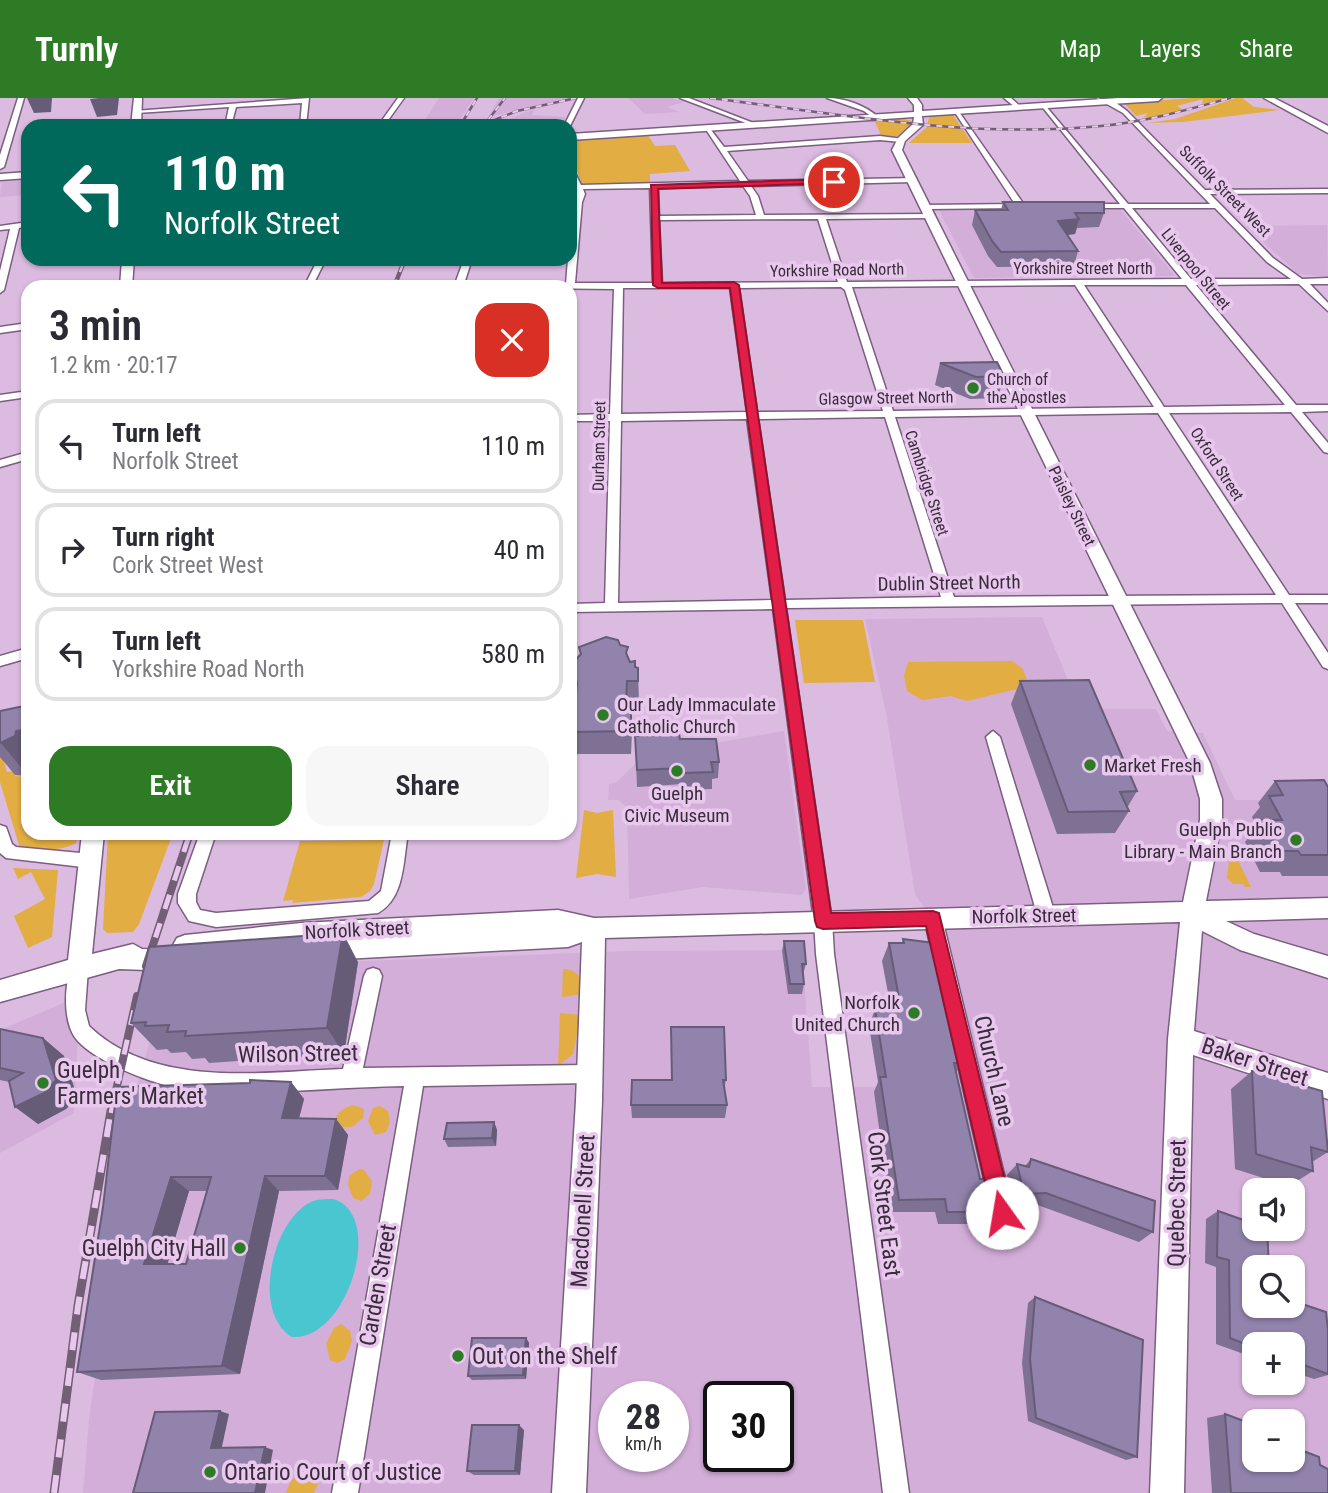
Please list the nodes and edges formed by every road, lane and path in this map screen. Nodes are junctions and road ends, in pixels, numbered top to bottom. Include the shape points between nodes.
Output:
1 (21, 98) edge
2 (138, 98) edge
3 (401, 98) edge
4 (581, 98) edge
5 (683, 98) edge
6 (830, 98) edge
7 (912, 98) edge
8 (1007, 98) edge
9 (1158, 98) edge
10 (1268, 98) edge
11 (305, 99) edge
12 (1103, 100) edge
13 (233, 105) junction
14 (1042, 106) junction
15 (1018, 107) junction
16 (138, 111) junction
17 (957, 111) junction
18 (919, 114) junction
19 (876, 117) junction
20 (137, 119) edge
21 (230, 119) edge
22 (304, 119) edge
23 (386, 119) edge
24 (570, 119) edge
25 (753, 124) junction
26 (708, 128) junction
27 (1328, 130) edge
28 (577, 137) edge
29 (901, 140) junction
30 (722, 149) junction
31 (0, 167) edge
32 (21, 176) edge
33 (0, 177) edge
34 (913, 180) junction
35 (577, 183) edge
36 (746, 183) junction
37 (654, 187) junction
38 (1328, 191) edge
39 (1203, 192) junction
40 (1020, 206) junction
41 (1033, 206) edge
42 (1072, 206) edge
43 (1126, 206) junction
44 (1216, 206) junction
45 (928, 212) junction
46 (761, 217) junction
47 (821, 217) junction
48 (655, 218) junction
49 (15, 226) junction
50 (21, 226) edge
51 (0, 228) edge
52 (1187, 281) junction
53 (1299, 281) junction
54 (1328, 281) edge
55 (1077, 282) junction
56 (964, 283) junction
57 (843, 284) junction
58 (658, 285) junction
59 (734, 285) junction
60 (577, 286) edge
61 (619, 286) junction
62 (0, 290) edge
63 (1328, 308) edge
64 (21, 327) edge
65 (0, 330) edge
66 (21, 395) edge
67 (0, 398) edge
68 (1293, 408) junction
69 (1328, 408) edge
70 (1161, 410) junction
71 (1026, 412) junction
72 (889, 414) junction
73 (754, 415) junction
74 (577, 418) edge
75 (615, 418) junction
76 (1328, 450) edge
77 (21, 457) edge
78 (0, 464) edge
79 (1328, 599) edge
80 (1286, 600) junction
81 (949, 601) junction
82 (1119, 601) junction
83 (780, 605) junction
84 (611, 607) junction
85 (577, 608) edge
86 (21, 655) edge
87 (0, 661) edge
88 (1328, 664) edge
89 (993, 737) dead end
90 (0, 832) edge
91 (92, 840) edge
92 (206, 840) edge
93 (399, 840) edge
94 (91, 860) junction
95 (1328, 908) edge
96 (1046, 914) junction
97 (1192, 914) junction
98 (933, 918) junction
99 (823, 921) junction
100 (594, 928) junction
101 (1328, 967) edge
102 (79, 969) junction
103 (373, 976) dead end
104 (0, 991) edge
105 (1181, 1039) junction
106 (590, 1074) junction
107 (415, 1077) junction
108 (351, 1078) junction
109 (1328, 1086) edge
110 (1008, 1236) dead end
111 (345, 1493) edge
112 (569, 1493) edge
113 (895, 1493) edge
114 (1167, 1493) edge

1 - 31 street
2 - 16 main road
3 - 23 street
4 - 24 street
5 - 25 street
6 - 19 street
7 - 18 main road via 919,105
8 - 15 street
9 - 12 main road
10 - 27 main road
11 - 13 street
11 - 22 street
12 - 14 main road
12 - 39 street, Suffolk Street West via 1125,112
13 - 16 street
13 - 21 street
14 - 15 main road
14 - 43 street, Liverpool Street
15 - 17 main road
16 - 20 main road
17 - 18 main road
17 - 40 street
18 - 19 main road
18 - 29 main road via 917,127
19 - 25 main road
25 - 26 main road
26 - 28 main road
26 - 30 street
29 - 30 street
29 - 34 main road, Paisley Street via 897,150
30 - 36 street
32 - 33 main road
34 - 36 street
34 - 45 main road, Paisley Street
35 - 37 street
36 - 37 street
36 - 46 street
37 - 48 street
38 - 39 street
39 - 44 street, Suffolk Street West
40 - 41 street
40 - 45 street
42 - 43 street
43 - 44 street
43 - 52 street, Liverpool Street
44 - 53 street, Suffolk Street West
45 - 47 street
45 - 56 main road, Paisley Street
46 - 47 street
46 - 48 street
47 - 57 street, Cambridge Street
48 - 58 street
49 - 50 street
49 - 51 street
49 - 62 street
52 - 53 street, Yorkshire Street North
52 - 55 street, Yorkshire Street North
52 - 68 street, Liverpool Street
53 - 54 street, Yorkshire Street North
53 - 63 street, Suffolk Street West
55 - 56 street, Yorkshire Street North
55 - 70 street, Oxford Street
56 - 57 street, Yorkshire Road North
56 - 71 main road, Paisley Street
57 - 59 street, Yorkshire Road North
57 - 72 street, Cambridge Street via 849,289
58 - 59 street, Yorkshire Road North
58 - 61 street, Yorkshire Road North
59 - 73 street, Cork Street East
60 - 61 street, Yorkshire Road North
61 - 75 street, Durham Street
64 - 65 street
66 - 67 street
68 - 69 street, Glasgow Street North
68 - 70 street, Glasgow Street North
68 - 76 street, Liverpool Street
70 - 71 street, Glasgow Street North
70 - 80 street, Oxford Street
71 - 72 street, Glasgow Street North
71 - 82 main road, Paisley Street
72 - 73 street, Glasgow Street North
72 - 81 street, Cambridge Street
73 - 75 street, Glasgow Street North
73 - 83 street, Cork Street East
74 - 75 street, Glasgow Street North
75 - 84 street, Durham Street
77 - 78 street
79 - 80 street, Dublin Street North
80 - 82 street, Dublin Street North
80 - 88 street, Oxford Street
81 - 82 street, Dublin Street North
81 - 83 street, Dublin Street North
82 - 97 main road, Paisley Street via 1200,763 1208,789 1211,820
83 - 84 street, Dublin Street North
83 - 99 street, Cork Street East
84 - 85 street, Dublin Street North
86 - 87 street
89 - 96 street
90 - 94 street via 5,848 12,853
91 - 94 main road
92 - 93 street via 187,894 191,911 202,918 239,920 372,908 389,893
94 - 102 main road
95 - 97 main road, Norfolk Street
96 - 97 main road, Norfolk Street
96 - 98 main road, Norfolk Street
97 - 101 main road via 1248,943
97 - 105 main road, Quebec Street
98 - 99 main road, Norfolk Street
98 - 110 street, Church Lane
99 - 100 main road, Norfolk Street
99 - 113 street, Cork Street East
100 - 102 main road, Norfolk Street via 568,937 174,960 120,959
100 - 106 main road, Macdonell Street
102 - 104 main road, Norfolk Street
102 - 108 street, Wilson Street via 80,1030 90,1040 152,1070 180,1079
103 - 108 street
105 - 109 main road, Baker Street
105 - 114 main road, Quebec Street
106 - 107 street, Wilson Street
106 - 112 main road, Macdonell Street
107 - 108 street, Wilson Street
107 - 111 street, Carden Street

